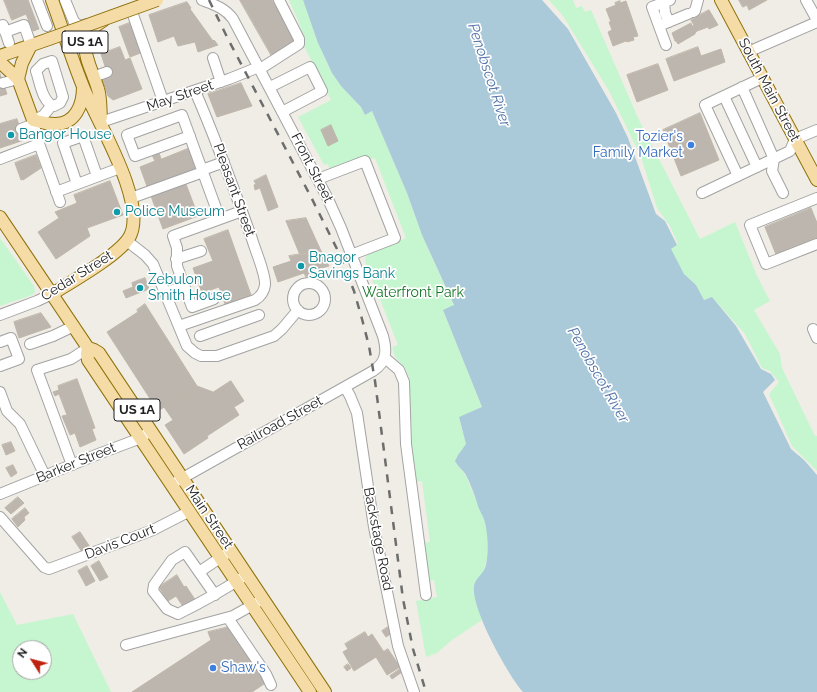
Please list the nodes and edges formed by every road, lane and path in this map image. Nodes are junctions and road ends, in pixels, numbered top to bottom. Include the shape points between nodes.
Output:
1 (37, 0) edge
2 (52, 0) edge
3 (65, 0) edge
4 (156, 0) edge
5 (202, 0) edge
6 (279, 0) edge
7 (698, 0) edge
8 (721, 0) edge
9 (806, 0) edge
10 (667, 1) edge
11 (219, 3) edge
12 (131, 9) junction
13 (106, 18) junction
14 (817, 21) edge
15 (669, 22) junction
16 (47, 26) dead end
17 (659, 26) junction
18 (3, 29) edge
19 (9, 43) dead end
20 (31, 45) junction
21 (666, 45) dead end
22 (748, 52) junction
23 (0, 56) edge
24 (213, 58) dead end
25 (0, 62) edge
26 (259, 68) junction
27 (107, 72) dead end
28 (92, 75) junction
29 (762, 78) junction
30 (18, 79) junction
31 (221, 82) junction
32 (3, 83) dead end
33 (83, 87) junction
34 (742, 87) junction
35 (270, 88) junction
36 (195, 91) junction
37 (724, 96) junction
38 (163, 101) junction
39 (52, 105) dead end
40 (282, 112) junction
41 (34, 122) junction
42 (101, 122) junction
43 (21, 129) dead end
44 (817, 130) edge
45 (190, 136) junction
46 (795, 139) junction
47 (39, 144) junction
48 (135, 156) junction
49 (0, 158) edge
50 (774, 159) junction
51 (224, 162) junction
52 (119, 165) junction
53 (757, 167) junction
54 (202, 171) junction
55 (97, 176) junction
56 (738, 176) junction
57 (318, 179) junction
58 (817, 180) edge
59 (77, 184) junction
60 (56, 192) junction
61 (702, 193) dead end
62 (783, 193) dead end
63 (131, 198) junction
64 (817, 198) edge
65 (60, 202) dead end
66 (242, 211) junction
67 (0, 217) edge
68 (220, 219) junction
69 (4, 230) edge
70 (127, 241) junction
71 (817, 244) edge
72 (201, 251) dead end
73 (351, 255) junction
74 (176, 259) junction
75 (184, 286) junction
76 (166, 293) junction
77 (52, 294) junction
78 (214, 299) dead end
79 (220, 312) junction
80 (297, 312) dead end
81 (0, 315) edge
82 (259, 315) dead end
83 (74, 326) junction
84 (179, 326) junction
85 (226, 327) junction
86 (200, 336) dead end
87 (0, 342) edge
88 (30, 344) dead end
89 (88, 348) junction
90 (385, 358) junction
91 (0, 366) edge
92 (345, 387) junction
93 (0, 392) edge
94 (151, 431) junction
95 (141, 438) junction
96 (72, 465) junction
97 (45, 476) junction
98 (183, 478) junction
99 (172, 484) junction
100 (0, 494) edge
101 (190, 511) junction
102 (0, 517) edge
103 (231, 550) junction
104 (221, 558) junction
105 (199, 572) junction
106 (247, 574) junction
107 (236, 581) junction
108 (215, 595) junction
109 (426, 595) dead end
110 (263, 599) junction
111 (252, 606) junction
112 (228, 618) junction
113 (126, 645) dead end
114 (270, 685) dead end
115 (310, 692) edge
116 (325, 692) edge
117 (414, 692) edge

1 - 16 street
2 - 33 main road, US 1A
3 - 12 street via 73,20 80,26
4 - 12 street
4 - 13 main road, US 1A, bridge
5 - 11 street, Front Street
6 - 26 street, May Street via 299,39 299,44
7 - 15 street via 691,13
8 - 22 main road, South Main Street
9 - 14 street
10 - 15 street via 666,13
10 - 17 street via 652,7
11 - 26 street, Front Street via 233,19
12 - 38 street
13 - 20 main road, US 1A, bridge
13 - 28 main road, US 1A via 94,28 85,42 85,54
14 - 22 street
15 - 17 street
17 - 21 street
18 - 19 street
18 - 20 street via 24,25
20 - 23 main road, US 1A
20 - 30 main road
22 - 29 main road, South Main Street
24 - 31 street
25 - 30 main road
26 - 31 street, May Street
26 - 35 street, Front Street
27 - 28 street
28 - 42 main road, US 1A via 99,92
29 - 34 street
29 - 46 main road, South Main Street
30 - 32 street
30 - 41 main road
31 - 36 street, May Street
33 - 41 main road via 79,110 70,120 54,124
33 - 42 main road, US 1A
34 - 37 street
34 - 50 street
35 - 40 street, Front Street
35 - 40 street via 310,67 322,91
36 - 38 street, May Street
36 - 51 street, Pleasant Street
37 - 53 street
37 - 56 street via 705,105
38 - 42 street, May Street
39 - 41 street
40 - 57 street, Front Street
41 - 43 street
41 - 47 street
42 - 52 main road, US 1A
44 - 46 street
45 - 48 street
45 - 48 street via 182,115 127,135
45 - 54 street
46 - 50 street via 790,151
46 - 58 main road, South Main Street
47 - 49 street
47 - 60 street
48 - 52 street
50 - 53 street
50 - 62 street via 772,171
51 - 54 street
51 - 66 street, Pleasant Street
52 - 55 street
52 - 63 main road, US 1A
53 - 56 street
54 - 63 street
54 - 68 street
55 - 59 street
55 - 59 street via 83,136 63,143
56 - 61 street
57 - 73 street, Front Street
57 - 73 street via 365,162 395,238
59 - 60 street
60 - 65 street
63 - 70 main road, US 1A via 134,219 132,232
64 - 71 street via 750,225 766,264
66 - 68 street
66 - 79 street, Pleasant Street via 265,285 263,292 255,300
67 - 69 main road, Main Street
68 - 74 street via 173,236 177,248
69 - 77 main road, Main Street
70 - 76 street via 151,261
70 - 77 main road, Cedar Street / US 1A via 112,255
72 - 74 street
73 - 90 street, Front Street via 383,336
74 - 75 street
75 - 76 street
75 - 78 street via 192,306
76 - 84 street
77 - 81 street, Cedar Street
77 - 83 main road, Main Street / US 1A
79 - 84 street
79 - 85 street
80 - 84 street via 271,337 213,357 198,355 189,349
82 - 85 street
83 - 88 street
83 - 89 main road, Main Street / US 1A
85 - 86 street
87 - 91 street via 11,338 19,359
89 - 94 main road, Main Street / US 1A via 99,353
89 - 95 main road, Main Street / US 1A via 88,360
89 - 96 street via 71,359 37,370
90 - 92 street, Railroad Street via 376,369
90 - 109 street via 399,370 404,382 406,444
92 - 98 street, Railroad Street
92 - 117 street, Backstage Road via 357,413 374,527 398,646
93 - 97 street via 7,411 20,424
94 - 95 street, Barker Street
94 - 98 main road, Main Street / US 1A
95 - 96 street, Barker Street
95 - 99 main road, Main Street / US 1A
96 - 97 street, Barker Street
97 - 100 street, Barker Street
98 - 99 street, Railroad Street
98 - 103 main road, Main Street / US 1A
99 - 101 main road, Main Street / US 1A
101 - 102 street, Davis Court via 153,530 49,569 44,567
101 - 104 main road, Main Street / US 1A
103 - 104 street
103 - 106 main road, Main Street / US 1A
104 - 105 street
104 - 107 main road, Main Street / US 1A
105 - 108 street
105 - 108 street via 185,552 172,560 154,585 153,591 167,609 178,614
106 - 107 street
106 - 110 main road, Main Street / US 1A
107 - 108 street
107 - 111 main road, Main Street / US 1A
110 - 111 street
110 - 116 main road, Main Street / US 1A
111 - 112 street
111 - 115 main road, Main Street / US 1A
112 - 113 street
112 - 114 street via 266,674

